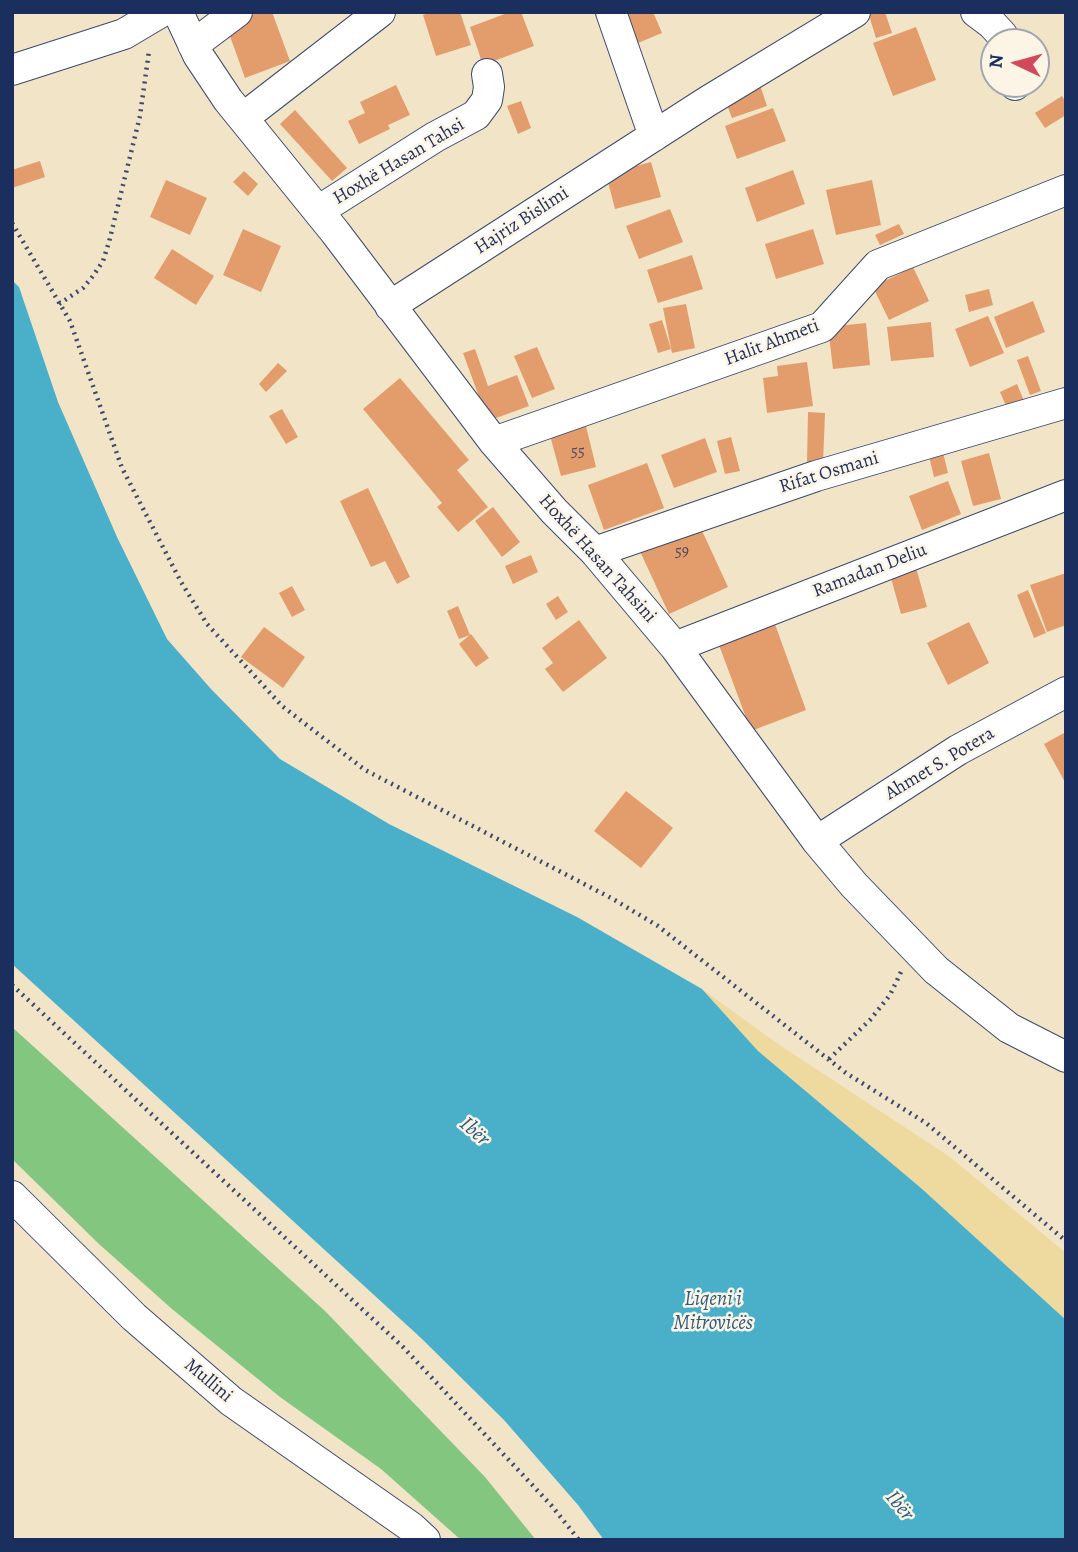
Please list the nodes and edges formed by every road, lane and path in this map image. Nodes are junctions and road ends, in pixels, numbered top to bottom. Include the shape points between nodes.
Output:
1 (237, 12) edge
2 (380, 12) edge
3 (611, 12) edge
4 (855, 12) edge
5 (976, 12) edge
6 (163, 14) edge
7 (996, 28) edge
8 (193, 45) junction
9 (12, 70) edge
10 (486, 74) dead end
11 (243, 118) junction
12 (654, 136) junction
13 (1066, 190) edge
14 (318, 211) junction
15 (12, 223) edge
16 (59, 303) junction
17 (390, 306) junction
18 (1066, 403) edge
19 (494, 442) junction
20 (1066, 495) edge
21 (595, 552) junction
22 (675, 647) junction
23 (1066, 692) edge
24 (817, 841) junction
25 (911, 944) junction
26 (12, 985) edge
27 (1066, 1057) edge
28 (829, 1059) junction
29 (12, 1196) edge
30 (1066, 1241) edge
31 (425, 1540) edge
32 (579, 1540) edge

1 - 8 street
2 - 11 street
3 - 12 street
4 - 12 street, Hajriz Bislimi
5 - 7 street
6 - 8 street, Hoxhë Hasan Tahsini
6 - 9 street via 124,34
6 - 16 path via 103,261 83,288
8 - 11 street, Hoxhë Hasan Tahsini
10 - 14 street, Hoxhë Hasan Tahsi via 487,100 476,116
11 - 14 street, Hoxhë Hasan Tahsini
12 - 17 street, Hajriz Bislimi
13 - 19 street, Halit Ahmeti via 878,265 822,327
14 - 17 street, Hoxhë Hasan Tahsini
15 - 16 path
16 - 28 path via 70,321 122,468 181,582 207,624 282,706 365,771 657,926
17 - 19 street, Hoxhë Hasan Tahsini
18 - 21 street, Rifat Osmani via 816,476
19 - 21 street, Hoxhë Hasan Tahsini
20 - 22 street, Ramadan Deliu
21 - 22 street, Hoxhë Hasan Tahsini
22 - 24 street, Hoxhë Hasan Tahsini
23 - 24 street, Ahmet S. Potera via 958,750
24 - 25 street, Hoxhë Hasan Tahsini
25 - 27 street, Hoxhë Hasan Tahsini via 1009,1028
25 - 28 path via 890,995
26 - 32 path via 403,1347
28 - 30 path via 926,1123
29 - 31 street, Mullini via 134,1317 231,1401

